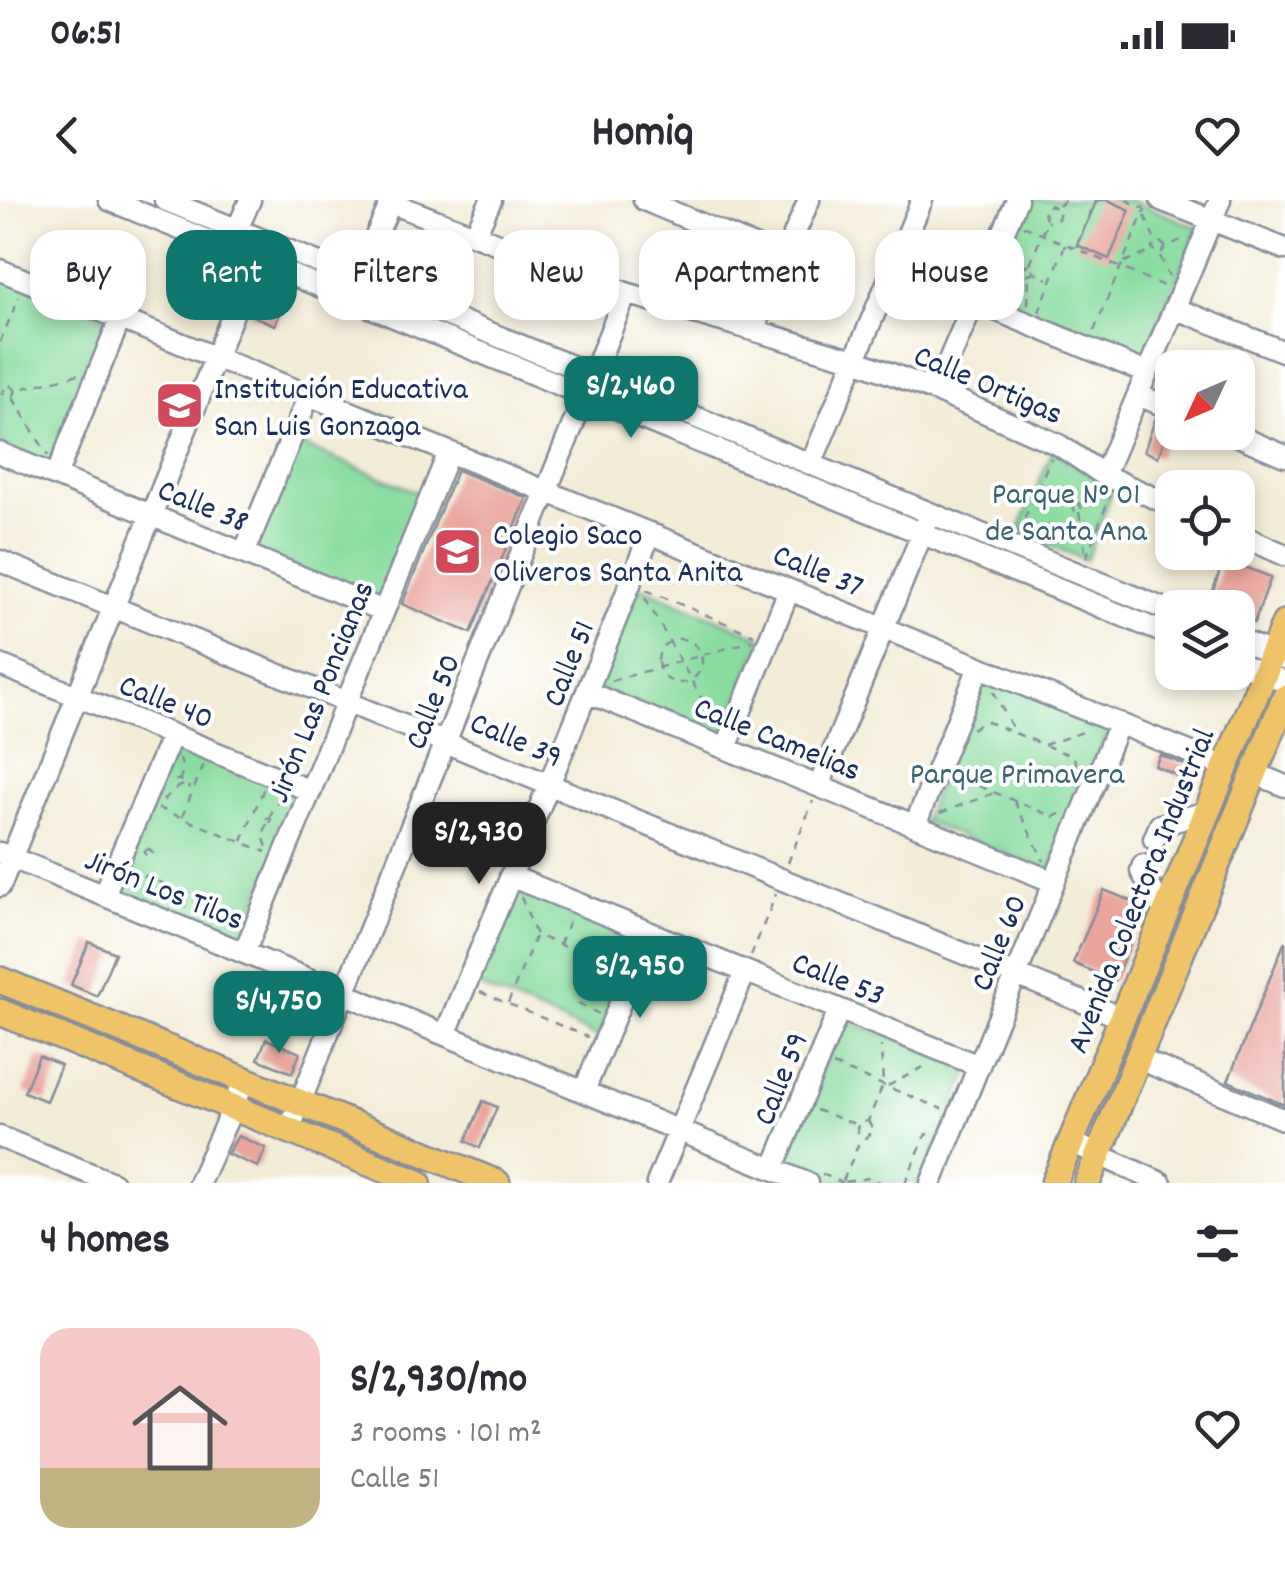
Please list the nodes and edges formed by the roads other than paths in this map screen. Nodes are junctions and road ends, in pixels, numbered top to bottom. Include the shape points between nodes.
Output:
1 (108, 200) edge
2 (165, 200) edge
3 (250, 200) edge
4 (491, 200) edge
5 (644, 200) edge
6 (809, 200) edge
7 (922, 200) edge
8 (1017, 200) edge
9 (391, 202) edge
10 (1152, 206) edge
11 (1209, 218) edge
12 (182, 230) edge
13 (237, 230) joint
14 (378, 230) edge
15 (715, 230) edge
16 (795, 230) edge
17 (1006, 230) edge
18 (475, 235) junction
19 (1285, 249) edge
20 (0, 270) edge
21 (297, 276) edge
22 (30, 282) edge
23 (626, 293) junction
24 (1174, 308) junction
25 (1024, 317) edge
26 (119, 320) edge
27 (125, 320) edge
28 (230, 320) edge
29 (448, 320) edge
30 (756, 320) edge
31 (970, 320) edge
32 (752, 330) junction
33 (1285, 352) edge
34 (215, 357) junction
35 (854, 360) junction
36 (1147, 373) junction
37 (591, 386) junction
38 (936, 391) junction
39 (1138, 394) junction
40 (309, 395) junction
41 (1155, 402) edge
42 (1255, 443) edge
43 (449, 452) junction
44 (0, 453) edge
45 (1285, 456) edge
46 (811, 464) junction
47 (53, 468) junction
48 (1104, 476) junction
49 (548, 492) junction
50 (1155, 498) edge
51 (151, 515) junction
52 (927, 523) junction
53 (650, 533) junction
54 (1255, 542) edge
55 (244, 554) junction
56 (1285, 555) edge
57 (0, 561) edge
58 (789, 590) junction
59 (1155, 606) edge
60 (113, 607) junction
61 (384, 612) junction
62 (1285, 623) edge
63 (884, 628) junction
64 (1155, 628) edge
65 (1255, 651) edge
66 (0, 665) edge
67 (979, 667) junction
68 (1277, 667) edge
69 (595, 688) junction
70 (77, 696) junction
71 (1285, 698) edge
72 (347, 702) junction
73 (1119, 724) junction
74 (174, 741) junction
75 (447, 741) junction
76 (724, 741) junction
77 (1226, 767) junction
78 (1254, 773) junction
79 (548, 784) junction
80 (819, 786) junction
81 (1285, 786) edge
82 (302, 793) junction
83 (1207, 812) junction
84 (922, 821) junction
85 (1154, 839) dead end
86 (6, 855) edge
87 (1143, 866) dead end
88 (1051, 874) junction
89 (513, 881) junction
90 (0, 886) edge
91 (111, 892) junction
92 (1165, 913) junction
93 (645, 931) junction
94 (244, 953) junction
95 (745, 972) junction
96 (1016, 975) junction
97 (0, 980) edge
98 (345, 994) junction
99 (839, 1010) junction
100 (0, 1012) edge
101 (1122, 1018) junction
102 (445, 1035) junction
103 (1139, 1059) junction
104 (979, 1066) junction
105 (245, 1080) junction
106 (584, 1092) junction
107 (301, 1103) junction
108 (234, 1108) junction
109 (1285, 1120) edge
110 (290, 1130) junction
111 (680, 1131) junction
112 (0, 1137) edge
113 (1070, 1142) junction
114 (1100, 1154) junction
115 (774, 1169) junction
116 (807, 1175) edge
117 (90, 1179) edge
118 (113, 1183) edge
119 (200, 1183) edge
120 (418, 1183) edge
121 (497, 1183) edge
122 (657, 1183) edge
123 (931, 1183) edge
124 (1054, 1183) edge
125 (1086, 1183) edge
126 (1161, 1183) edge

1 - 12 street
2 - 13 street
3 - 13 street
4 - 18 street
5 - 15 street
6 - 16 street
7 - 35 street
8 - 17 street
9 - 14 street
9 - 18 street, Calle Ortigas
10 - 11 street
11 - 19 street
11 - 24 street
18 - 23 street, Calle Ortigas
20 - 22 street, Calle 37
21 - 37 street
23 - 32 street, Calle Ortigas
23 - 37 street, Calle 50
24 - 33 street
24 - 36 street
25 - 36 street
26 - 47 street
27 - 34 street, Calle 37
28 - 34 street
29 - 37 street
30 - 32 street
31 - 38 street
32 - 35 street, Calle Ortigas
34 - 40 street, Calle 37
34 - 51 street
35 - 38 street, Calle Ortigas
35 - 46 street
36 - 39 street
37 - 46 street
37 - 49 street, Calle 50
37 - 52 street
38 - 48 street, Calle Ortigas via 1059,445
39 - 41 street
39 - 48 street
40 - 43 street, Calle 37
40 - 55 street
42 - 45 street
43 - 49 street, Calle 37
43 - 61 street, Jirón Las Poncianas
44 - 47 street, Calle 38
46 - 52 street
47 - 51 street, Calle 38
48 - 50 street, Calle Ortigas
49 - 53 street, Calle 37
49 - 75 street, Calle 50
51 - 55 street, Calle 38
51 - 60 street
52 - 59 street
52 - 63 street
52 - 64 street
53 - 58 street, Calle 37
53 - 69 street, Calle 51
54 - 56 street
55 - 61 street, Calle 38
57 - 60 street, Calle 39
58 - 63 street, Calle 37
58 - 76 street
60 - 70 street
60 - 72 street, Calle 39
61 - 72 street, Jirón Las Poncianas
62 - 68 main road, Avenida Colectora Industrial
63 - 67 street, Calle 37
63 - 80 street
65 - 68 street
66 - 70 street, Calle 40
67 - 73 street, Calle 37
67 - 84 street
68 - 77 main road, Avenida Colectora Industrial
69 - 76 street, Calle Camelias
69 - 79 street, Calle 51
70 - 74 street, Calle 40
70 - 86 street
71 - 78 main road, Avenida Colectora Industrial
72 - 75 street, Calle 39
72 - 82 street, Jirón Las Poncianas
73 - 77 street, Calle 37
73 - 88 street, Calle 60
74 - 82 street, Calle 40
74 - 91 street
75 - 79 street, Calle 39
75 - 98 street, Calle 50
76 - 80 street, Calle Camelias
77 - 83 main road, Avenida Colectora Industrial
78 - 81 street
78 - 103 main road, Avenida Colectora Industrial
79 - 89 street, Calle 51
79 - 96 street, Calle 39
80 - 84 street, Calle Camelias
82 - 94 street, Jirón Las Poncianas
83 - 85 street via 1160,825
83 - 92 main road, Avenida Colectora Industrial
84 - 88 street, Calle Camelias
86 - 90 street
86 - 91 street, Jirón Los Tilos
87 - 92 street
88 - 96 street, Calle 60
89 - 93 street, Calle 53
89 - 102 street, Calle 51
91 - 94 street, Jirón Los Tilos
92 - 101 main road, Avenida Colectora Industrial
93 - 95 street, Calle 53
93 - 106 street
94 - 98 street, Jirón Los Tilos
95 - 99 street, Calle 53
95 - 111 street
96 - 101 street, Calle 39
96 - 104 street, Calle 60
97 - 105 main road
98 - 102 street, Jirón Los Tilos
98 - 107 street, Calle 50
99 - 104 street, Calle 53
99 - 115 street, Calle 59
100 - 108 main road
101 - 113 main road, Avenida Colectora Industrial
102 - 106 street, Jirón Los Tilos
103 - 109 street
103 - 114 main road, Avenida Colectora Industrial
104 - 123 street, Calle 60
105 - 107 main road
105 - 108 street
106 - 111 street, Jirón Los Tilos
107 - 110 street, Calle 50
107 - 121 main road
108 - 110 main road
108 - 119 street
110 - 120 main road
111 - 115 street, Jirón Los Tilos
111 - 122 street
112 - 117 street
113 - 114 street
113 - 124 main road, Avenida Colectora Industrial
114 - 125 main road, Avenida Colectora Industrial
114 - 126 street
115 - 116 street, Jirón Los Tilos
117 - 118 street

